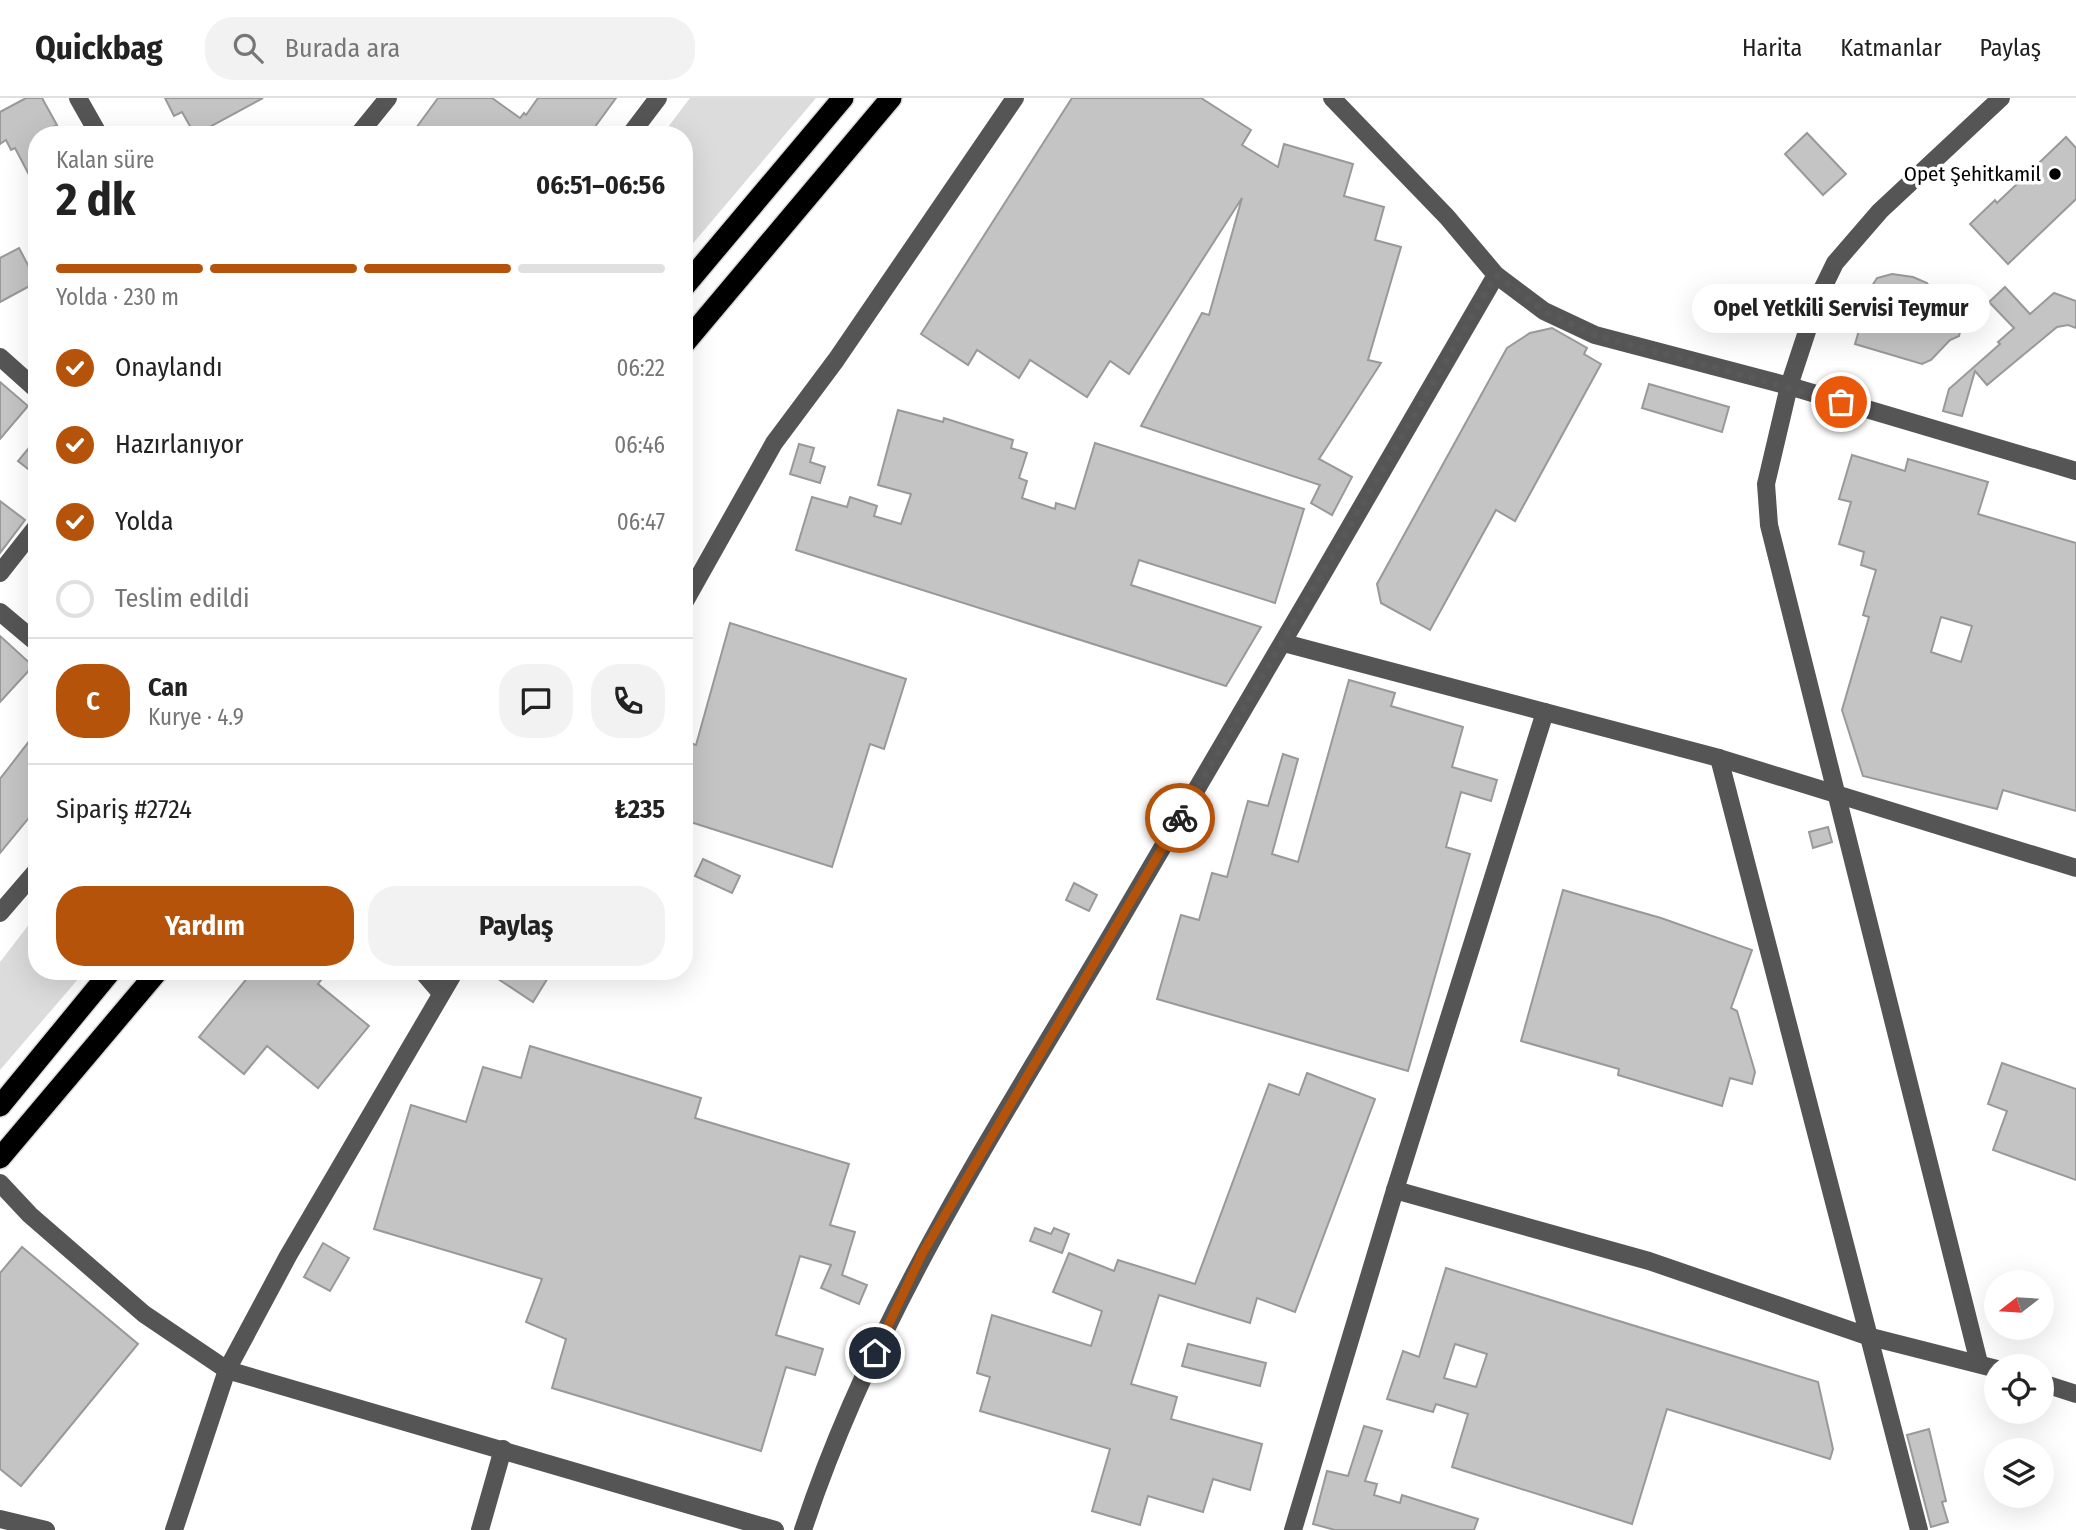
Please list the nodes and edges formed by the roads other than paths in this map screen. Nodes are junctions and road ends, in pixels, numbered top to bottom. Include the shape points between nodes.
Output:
1 (78, 98) edge
2 (388, 98) edge
3 (658, 98) edge
4 (843, 98) edge
5 (891, 98) edge
6 (1015, 98) edge
7 (1332, 98) edge
8 (2001, 98) edge
9 (94, 126) edge
10 (365, 126) edge
11 (637, 126) edge
12 (1496, 275) junction
13 (693, 276) edge
14 (693, 333) edge
15 (0, 358) edge
16 (28, 382) edge
17 (1789, 386) junction
18 (2076, 471) edge
19 (28, 537) edge
20 (0, 573) edge
21 (693, 587) edge
22 (0, 612) edge
23 (28, 635) edge
24 (1284, 643) junction
25 (1545, 712) junction
26 (1719, 758) junction
27 (1835, 792) junction
28 (2076, 868) edge
29 (28, 880) edge
30 (0, 913) edge
31 (104, 980) edge
32 (150, 980) edge
33 (430, 980) edge
34 (449, 980) edge
35 (441, 993) junction
36 (0, 1106) edge
37 (0, 1158) edge
38 (0, 1183) edge
39 (1395, 1189) junction
40 (1867, 1336) junction
41 (1985, 1354) edge
42 (1984, 1365) edge
43 (227, 1370) junction
44 (2054, 1387) edge
45 (2076, 1394) edge
46 (503, 1449) junction
47 (0, 1519) edge
48 (46, 1530) edge
49 (174, 1530) edge
50 (480, 1530) edge
51 (775, 1530) edge
52 (803, 1530) edge
53 (1293, 1530) edge
54 (1919, 1530) edge

1 - 9 street
2 - 10 street
3 - 11 street
4 - 13 highway
5 - 14 highway
6 - 21 street via 774,443
7 - 12 street
8 - 17 street via 1880,211 1835,263 1818,298
12 - 17 street via 1544,311 1595,335
12 - 24 street
15 - 16 street
17 - 18 street
17 - 27 street via 1766,484 1769,525
19 - 20 street
22 - 23 street
24 - 25 street
24 - 52 street via 922,1254 828,1453
25 - 26 street
25 - 39 street
26 - 27 street
26 - 40 street
27 - 28 street
27 - 41 street
29 - 30 street
31 - 36 highway
32 - 37 highway
33 - 35 street
34 - 35 street
35 - 43 street
38 - 43 street via 144,1314
39 - 40 street via 1649,1261
39 - 53 street
40 - 42 street
40 - 54 street
43 - 46 street
43 - 49 street
44 - 45 street
46 - 50 street
46 - 51 street
47 - 48 street

